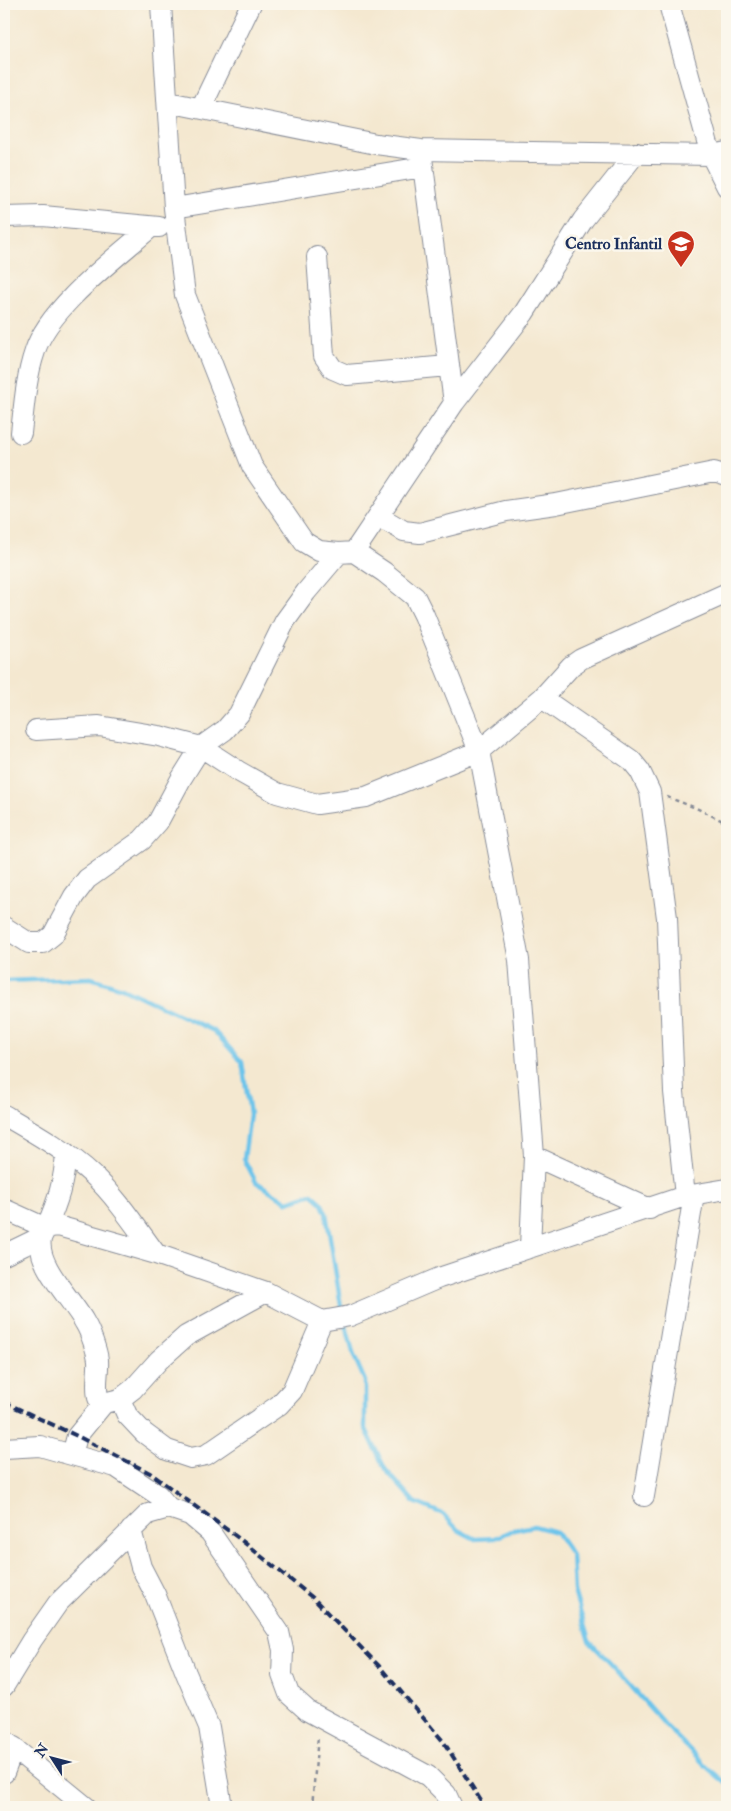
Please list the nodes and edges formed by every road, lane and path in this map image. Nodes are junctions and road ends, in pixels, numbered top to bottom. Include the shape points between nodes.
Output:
1 (161, 4) edge
2 (251, 4) edge
3 (669, 4) edge
4 (168, 102) junction
5 (201, 108) junction
6 (636, 153) junction
7 (719, 153) edge
8 (422, 158) junction
9 (727, 187) edge
10 (4, 217) edge
11 (175, 217) junction
12 (151, 227) junction
13 (317, 257) dead end
14 (448, 366) junction
15 (454, 403) junction
16 (21, 433) dead end
17 (727, 476) edge
18 (378, 516) junction
19 (347, 552) junction
20 (727, 593) edge
21 (542, 698) junction
22 (36, 730) dead end
23 (202, 747) junction
24 (479, 751) junction
25 (650, 792) junction
26 (727, 824) edge
27 (4, 927) edge
28 (4, 1115) edge
29 (66, 1153) junction
30 (534, 1156) junction
31 (727, 1189) edge
32 (690, 1196) junction
33 (4, 1209) edge
34 (650, 1209) junction
35 (44, 1233) junction
36 (530, 1248) junction
37 (156, 1254) junction
38 (4, 1255) edge
39 (266, 1292) junction
40 (334, 1319) junction
41 (112, 1401) junction
42 (4, 1448) edge
43 (72, 1455) junction
44 (644, 1496) dead end
45 (169, 1508) junction
46 (131, 1530) junction
47 (4, 1686) edge
48 (320, 1717) junction
49 (9, 1744) edge
50 (4, 1773) edge
51 (86, 1807) edge
52 (222, 1807) edge
53 (312, 1807) edge
54 (452, 1807) edge

1 - 4 street
2 - 5 street
3 - 7 street
4 - 5 street
4 - 11 street
5 - 8 street via 376,144
6 - 7 street
6 - 8 street
6 - 15 street via 583,220 524,313
7 - 9 street
8 - 11 street
8 - 14 street
10 - 12 street via 53,217
11 - 12 street
11 - 19 street via 185,295 252,466 304,542 319,551
12 - 16 street via 69,299 51,322 35,349
13 - 14 street via 324,356 333,369 347,376
14 - 15 street
15 - 18 street
17 - 18 street via 714,472 506,511 420,533 404,531
18 - 19 street
19 - 23 street via 306,592 285,621 239,714 225,730
19 - 24 street via 384,572 415,597
20 - 21 street via 581,659 570,666
21 - 24 street
21 - 25 street via 631,760
22 - 23 street via 99,726
23 - 24 street via 277,793 317,804 366,797
23 - 27 street via 158,822 142,840 87,879 52,935 43,943 30,943
24 - 30 street via 520,960
25 - 26 path via 696,808
25 - 32 street via 667,918 674,1092
28 - 29 street
29 - 35 street via 64,1180
29 - 37 street via 94,1176
30 - 34 street
30 - 36 street
31 - 32 street
32 - 34 street
32 - 44 street
33 - 35 street
34 - 36 street
35 - 37 street via 58,1226
35 - 38 street
35 - 41 street via 41,1249 51,1275 86,1324 98,1360 95,1386 98,1398
36 - 40 street via 439,1278
37 - 39 street
39 - 40 street
39 - 41 street via 186,1336 133,1389
40 - 41 street via 292,1391 279,1405 206,1454 190,1458 167,1450 144,1434
41 - 43 street via 77,1436
42 - 43 street via 40,1446
43 - 45 street via 116,1467 158,1495
45 - 46 street via 148,1514
45 - 48 street via 190,1514 210,1532 279,1632 283,1650 282,1675 289,1694
46 - 47 street via 58,1603
46 - 52 street via 140,1567 155,1594 209,1726
48 - 53 path
48 - 54 street via 428,1776 446,1794
49 - 50 street
49 - 51 street

